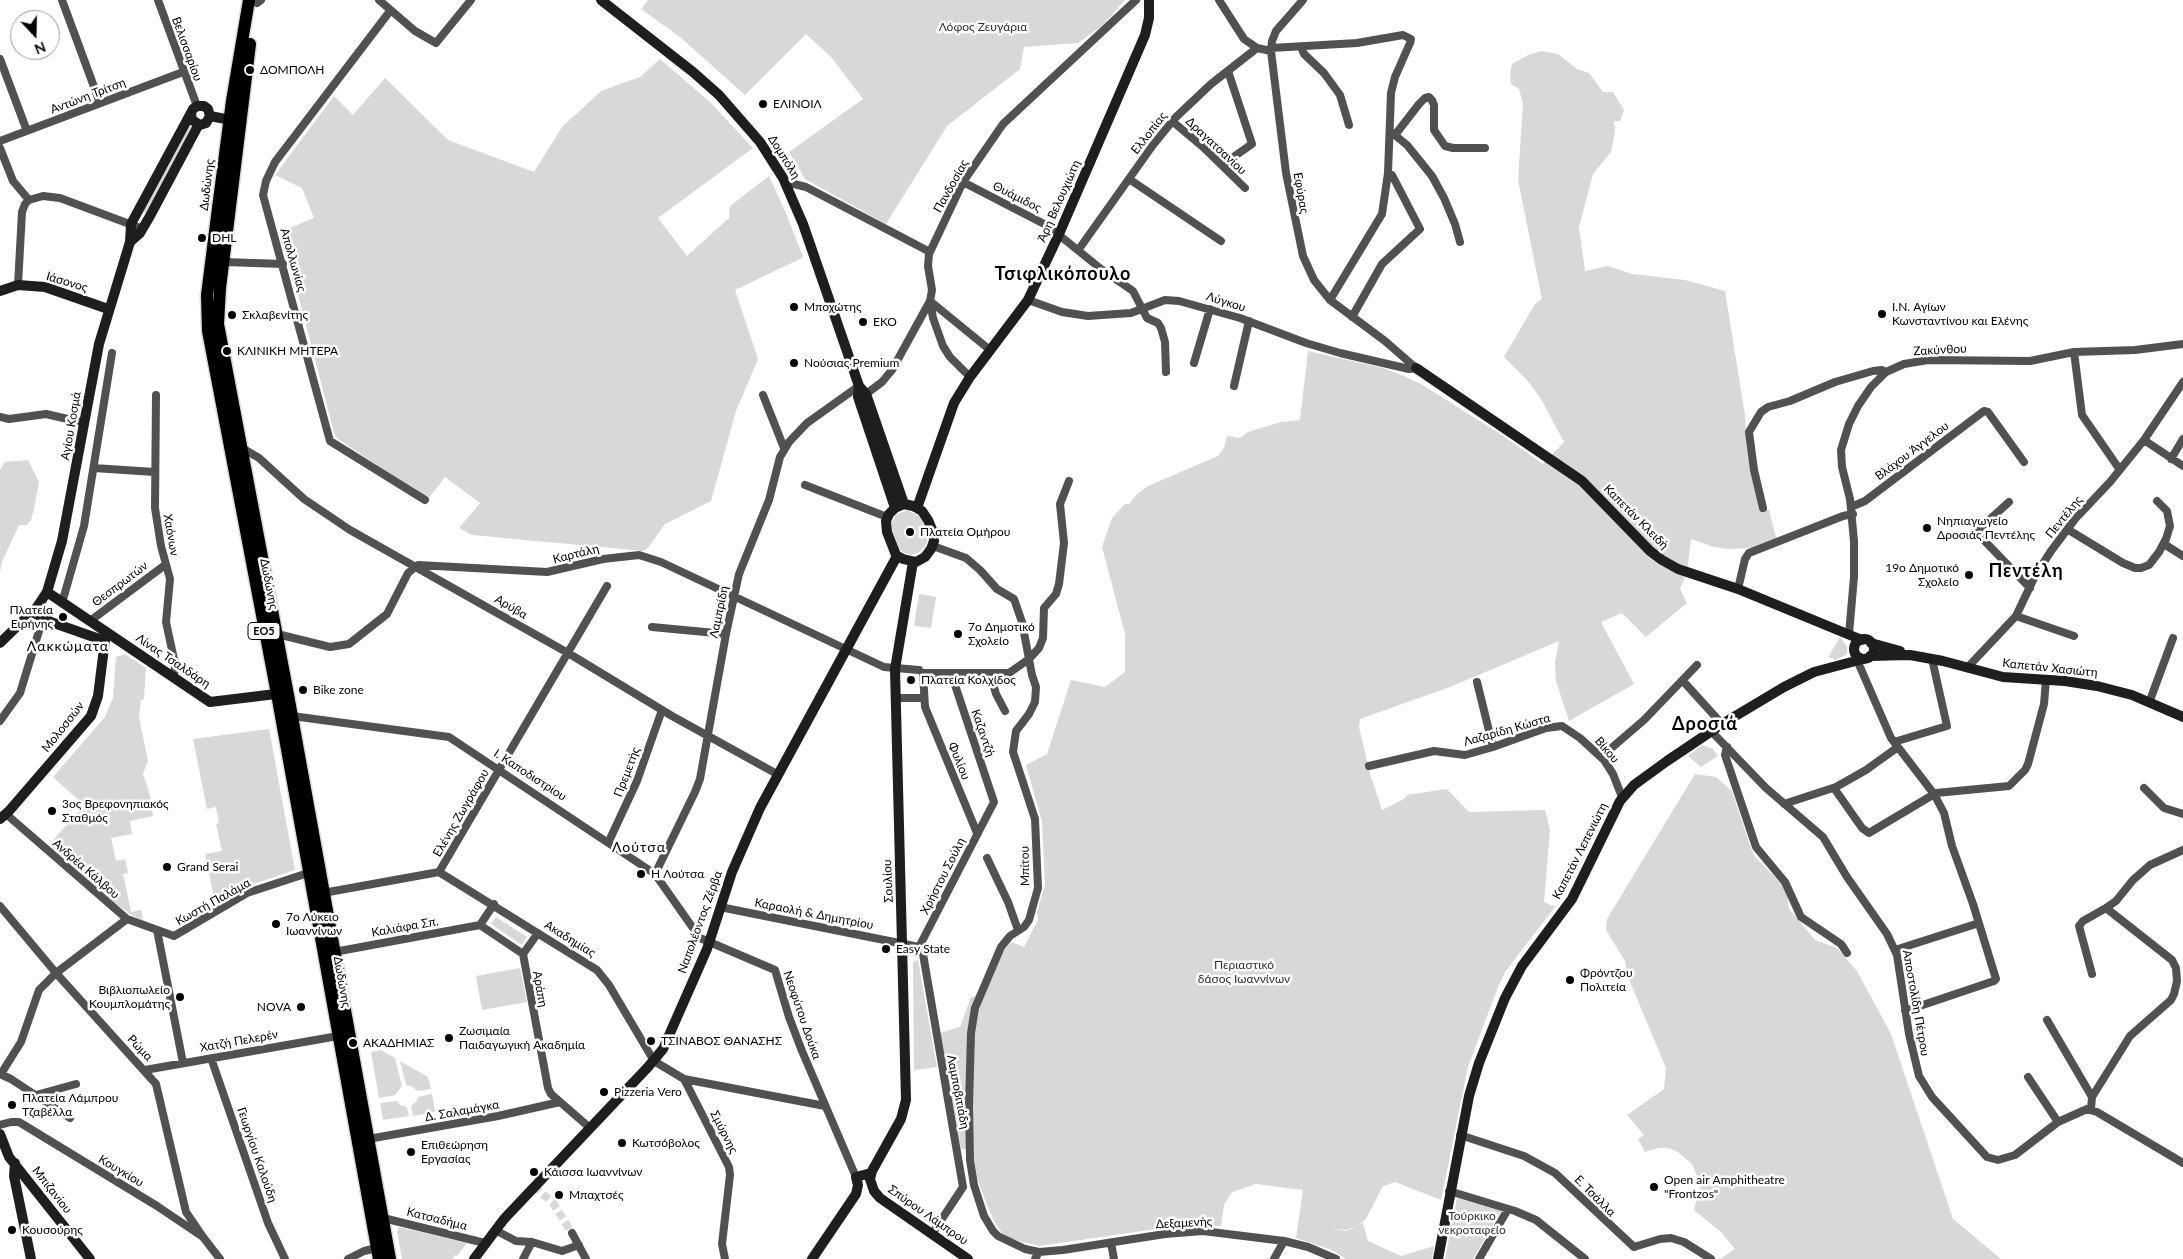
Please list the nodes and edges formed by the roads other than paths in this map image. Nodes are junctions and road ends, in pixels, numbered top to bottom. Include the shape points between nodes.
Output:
1 (62, 0) edge
2 (158, 0) edge
3 (378, 0) edge
4 (471, 0) edge
5 (602, 0) edge
6 (1136, 0) edge
7 (1149, 0) edge
8 (1219, 0) edge
9 (1303, 0) edge
10 (256, 1) edge
11 (390, 11) junction
12 (1301, 47) junction
13 (1257, 48) junction
14 (1272, 49) junction
15 (0, 59) edge
16 (1228, 71) junction
17 (183, 72) junction
18 (100, 103) junction
19 (194, 110) junction
20 (210, 116) junction
21 (234, 120) junction
22 (1172, 121) junction
23 (200, 124) junction
24 (1349, 124) dead end
25 (27, 131) junction
26 (1392, 133) junction
27 (0, 141) edge
28 (0, 148) edge
29 (1485, 148) dead end
30 (1222, 165) junction
31 (1388, 173) junction
32 (1129, 179) junction
33 (963, 182) junction
34 (787, 185) junction
35 (1245, 188) dead end
36 (29, 200) junction
37 (131, 224) junction
38 (143, 229) junction
39 (1059, 234) junction
40 (1221, 241) dead end
41 (130, 242) junction
42 (1460, 242) dead end
43 (1079, 249) junction
44 (930, 252) junction
45 (224, 262) junction
46 (283, 264) junction
47 (18, 285) junction
48 (0, 291) edge
49 (1028, 300) junction
50 (1330, 300) junction
51 (930, 301) junction
52 (108, 309) junction
53 (1142, 309) junction
54 (1210, 309) junction
55 (1352, 317) junction
56 (1249, 321) junction
57 (2183, 344) edge
58 (990, 350) junction
59 (2074, 352) junction
60 (112, 353) dead end
61 (1194, 363) dead end
62 (1416, 368) junction
63 (1166, 372) dead end
64 (1886, 372) junction
65 (970, 377) junction
66 (2183, 382) edge
67 (1234, 386) dead end
68 (863, 390) junction
69 (156, 395) dead end
70 (763, 395) dead end
71 (0, 417) edge
72 (84, 423) junction
73 (2183, 439) edge
74 (2144, 440) junction
75 (242, 448) junction
76 (784, 448) junction
77 (2171, 459) junction
78 (2024, 462) dead end
79 (2183, 466) edge
80 (94, 468) junction
81 (2120, 470) junction
82 (154, 472) junction
83 (1069, 481) dead end
84 (805, 485) dead end
85 (425, 500) dead end
86 (2158, 501) dead end
87 (2009, 502) dead end
88 (900, 506) junction
89 (917, 508) junction
90 (1763, 508) dead end
91 (1852, 510) junction
92 (887, 517) junction
93 (2067, 529) junction
94 (2164, 544) junction
95 (933, 546) junction
96 (897, 556) junction
97 (2183, 556) edge
98 (913, 562) junction
99 (165, 565) junction
100 (415, 566) junction
101 (607, 586) dead end
102 (2030, 588) junction
103 (1738, 589) junction
104 (46, 592) junction
105 (734, 596) junction
106 (62, 603) junction
107 (32, 612) junction
108 (2016, 616) junction
109 (42, 618) junction
110 (90, 621) junction
111 (652, 627) dead end
112 (277, 634) junction
113 (726, 634) junction
114 (1849, 634) junction
115 (106, 636) junction
116 (2074, 636) dead end
117 (2173, 638) dead end
118 (0, 643) edge
119 (846, 648) junction
120 (1860, 652) junction
121 (568, 653) junction
122 (1029, 659) junction
123 (1932, 659) junction
124 (1697, 665) dead end
125 (1967, 668) junction
126 (895, 669) junction
127 (919, 670) dead end
128 (951, 673) junction
129 (990, 674) junction
130 (174, 678) junction
131 (2046, 680) junction
132 (1683, 681) junction
133 (1476, 682) dead end
134 (282, 693) junction
135 (895, 698) junction
136 (923, 698) junction
137 (2149, 703) junction
138 (662, 710) junction
139 (1005, 711) dead end
140 (292, 716) junction
141 (2183, 717) edge
142 (0, 721) edge
143 (1722, 724) junction
144 (1564, 727) joint
145 (1711, 731) junction
146 (708, 735) junction
147 (1896, 744) junction
148 (1727, 746) junction
149 (1494, 747) junction
150 (1601, 757) junction
151 (1369, 766) dead end
152 (500, 769) junction
153 (778, 774) junction
154 (1834, 788) junction
155 (2144, 788) dead end
156 (1934, 794) junction
157 (1622, 797) junction
158 (994, 800) joint
159 (1784, 804) junction
160 (2183, 814) edge
161 (3, 816) edge
162 (977, 833) junction
163 (609, 841) junction
164 (2183, 850) edge
165 (987, 858) dead end
166 (439, 872) junction
167 (308, 873) junction
168 (656, 874) junction
169 (323, 893) junction
170 (494, 904) junction
171 (0, 906) edge
172 (720, 907) junction
173 (2106, 908) junction
174 (126, 919) junction
175 (1979, 923) junction
176 (480, 925) junction
177 (157, 930) junction
178 (1018, 930) junction
179 (538, 933) junction
180 (709, 942) junction
181 (903, 943) junction
182 (919, 947) junction
183 (1895, 950) junction
184 (334, 952) junction
185 (1848, 953) dead end
186 (523, 954) junction
187 (56, 973) junction
188 (2092, 974) dead end
189 (1905, 1011) junction
190 (2047, 1020) dead end
191 (338, 1036) junction
192 (212, 1058) junction
193 (654, 1061) junction
194 (183, 1062) junction
195 (145, 1070) junction
196 (0, 1074) edge
197 (2028, 1077) dead end
198 (684, 1078) junction
199 (76, 1084) dead end
200 (36, 1095) junction
201 (2092, 1097) junction
202 (560, 1102) junction
203 (824, 1106) junction
204 (2091, 1109) junction
205 (70, 1118) dead end
206 (2058, 1122) junction
207 (0, 1125) edge
208 (590, 1128) junction
209 (0, 1134) edge
210 (1460, 1134) junction
211 (368, 1139) junction
212 (2183, 1163) edge
213 (15, 1164) junction
214 (871, 1173) junction
215 (856, 1177) junction
216 (874, 1191) junction
217 (1450, 1191) junction
218 (1508, 1209) junction
219 (843, 1215) junction
220 (383, 1218) junction
221 (495, 1230) junction
222 (572, 1233) tunnel mouth
223 (932, 1234) junction
224 (203, 1237) junction
225 (1284, 1241) junction
226 (532, 1242) junction
227 (1111, 1242) junction
228 (485, 1243) junction
229 (578, 1245) junction
230 (378, 1253) edge
231 (1037, 1256) edge
232 (31, 1259) edge
233 (90, 1259) edge
234 (220, 1259) edge
235 (285, 1259) edge
236 (348, 1259) edge
237 (390, 1259) edge
238 (474, 1259) edge
239 (523, 1259) edge
240 (586, 1259) edge
241 (725, 1259) edge
242 (812, 1259) edge
243 (968, 1259) edge
244 (1114, 1259) edge
245 (1274, 1259) edge
246 (1336, 1259) edge
247 (1438, 1259) edge
248 (1479, 1259) edge
249 (1585, 1259) edge
250 (1711, 1259) edge

1 - 18 street
2 - 17 street, Βελισσαρίου
3 - 11 street
4 - 11 street via 436,44
5 - 34 street, Δομπόλη via 693,72 718,96 760,142
6 - 33 street, Πανδοσίας via 1003,124
7 - 39 street, Άρη Βελουχιώτη via 1145,35
8 - 13 street via 1240,35
9 - 14 street via 1276,31
10 - 21 main road, Δωδώνης / ΕΟ5
11 - 46 street, Απολλωνίας via 268,175 263,195
12 - 14 street
12 - 24 street via 1340,95
12 - 26 street via 1403,35 1410,37 1390,92
13 - 14 street
13 - 16 street, Ελλοπίας
14 - 50 street, Εφύρας via 1284,163 1298,236 1310,273
15 - 25 street
16 - 22 street, Ελλοπίας
16 - 30 street via 1252,144
17 - 18 street, Αντώνη Τρίτση
17 - 19 street, Βελισσαρίου
18 - 25 street, Αντώνη Τρίτση
19 - 20 street via 206,107
19 - 23 street via 192,120
19 - 37 street, Αγίου Κοσμά
20 - 21 street
20 - 23 street via 206,123
21 - 45 main road, Δωδώνης / ΕΟ5
21 - 134 main road, Δωδώνης / ΕΟ5 via 208,289 207,317
22 - 30 street, Δραγατσανίου
22 - 32 street, Ελλοπίας
23 - 38 street, Αγίου Κοσμά
25 - 27 street, Αντώνη Τρίτση
26 - 29 street via 1429,97 1434,104 1434,130 1445,146
26 - 31 street
26 - 42 street via 1407,145 1432,176
28 - 36 street via 13,181
30 - 35 street, Δραγατσανίου
31 - 50 street via 1382,214
31 - 55 street via 1420,229 1382,264
32 - 40 street
32 - 43 street, Ελλοπίας
33 - 39 street, Θυάμιδος via 1045,223
33 - 44 street, Πανδοσίας
34 - 44 street via 806,187
34 - 68 street, Δομπόλη
36 - 37 street via 43,196 60,198
36 - 47 street via 22,212
37 - 38 street
37 - 41 street, Αγίου Κοσμά
38 - 41 street, Αγίου Κοσμά
39 - 43 street, Θυάμιδος
39 - 49 street, Άρη Βελουχιώτη
41 - 52 street, Αγίου Κοσμά
43 - 53 street, Θυάμιδος via 1133,291
44 - 51 street, Πανδοσίας
45 - 46 street
45 - 75 main road, Δωδώνης / ΕΟ5 via 218,324
46 - 85 street, Απολλωνίας via 330,441
47 - 48 street
47 - 52 street, Ιάσονος via 51,289
49 - 53 street, Λύγκου via 1078,316 1125,314
49 - 58 street, Άρη Βελουχιώτη
50 - 55 street, Εφύρας
51 - 58 street
51 - 65 street via 943,346
51 - 68 street, Πανδοσίας via 892,370 882,382
52 - 72 street, Αγίου Κοσμά via 98,344
53 - 54 street, Λύγκου via 1172,300
53 - 63 street, Θυάμιδος via 1147,318 1161,328
54 - 56 street, Λύγκου
54 - 61 street
55 - 62 street, Εφύρας
56 - 62 street, Λύγκου via 1306,343 1409,369
56 - 67 street
57 - 59 street, Ζακύνθου
58 - 65 street, Άρη Βελουχιώτη
59 - 64 street, Ζακύνθου via 2030,360 1928,360 1904,364
59 - 81 street via 2082,415
60 - 80 street
62 - 103 street, Καπετάν Κλειδή via 1582,481 1662,560
64 - 90 street via 1878,370 1836,382 1761,412 1749,432 1752,463
64 - 91 street, Ζακύνθου via 1858,406 1842,445 1841,462
65 - 89 street, Άρη Βελουχιώτη via 951,409
66 - 74 street, Πεντέλης
68 - 76 street, Λαμπρίδη via 818,414
68 - 88 street, Δομπόλη via 858,397
69 - 82 street, Χαόνων
70 - 76 street
71 - 72 street via 9,419 46,414
72 - 104 street, Αγίου Κοσμά via 62,541
73 - 77 street
74 - 77 street
74 - 81 street, Πεντέλης
75 - 100 street, Αρύβα via 256,455 304,499 350,530
75 - 112 main road, Δωδώνης / ΕΟ5
76 - 105 street, Λαμπρίδη via 769,500 742,563
77 - 79 street
78 - 91 street, Βλάχου Άγγελου via 1988,412 1984,411
80 - 82 street
80 - 106 street via 84,526
81 - 93 street, Πεντέλης
82 - 99 street, Χαόνων via 155,508
83 - 122 street via 1060,504 1064,542 1057,592 1044,608 1042,642
84 - 92 street
86 - 94 street via 2171,521
87 - 102 street via 1976,532
88 - 89 street
88 - 92 street
89 - 95 street via 930,524
91 - 103 street, Βλάχου Άγγελου via 1749,554
91 - 114 street, Ζακύνθου via 1854,569
92 - 96 street via 888,540
93 - 94 street via 2134,568 2148,565
93 - 102 street, Πεντέλης
94 - 97 street
95 - 98 street via 925,557
95 - 122 street, Μπίτου via 966,558 996,589 1012,598 1020,615
96 - 98 street
96 - 119 street, Ναπολέοντος Ζέρβα
98 - 126 street, Σουλίου
99 - 110 street, Θεσπρωτών
99 - 130 street, Χαόνων via 170,580 166,622
100 - 105 street, Καρτάλη via 433,564 547,572 603,559 639,555
100 - 112 street via 408,573 387,614 349,644 330,647
100 - 121 street, Αρύβα
101 - 121 street, Ελένης Ζωγράφου
102 - 108 street, Πεντέλης
103 - 114 street, Καπετάν Κλειδή
104 - 106 street
104 - 107 street, Αγίου Κοσμά
105 - 113 street, Λαμπρίδη
105 - 119 street, Καρτάλη
106 - 110 street
107 - 109 street
107 - 118 street, Αγίου Κοσμά
108 - 116 street
108 - 125 street, Πεντέλης
109 - 115 street
109 - 142 street via 20,693
110 - 115 street
111 - 113 street
112 - 134 main road, Δωδώνης / ΕΟ5
113 - 146 street, Λαμπρίδη
114 - 120 street, Καπετάν Κλειδή
115 - 130 street, Λίνας Τσαλδάρη
115 - 161 street, Μολοσσών via 98,696 91,716
117 - 137 street
119 - 126 street, Καρτάλη
119 - 153 street, Ναπολέοντος Ζέρβα
120 - 123 street, Καπετάν Χασιώτη
120 - 143 street, Καπετάν Λεπενιώτη via 1800,678
120 - 147 street
121 - 138 street, Αρύβα
121 - 152 street, Ελένης Ζωγράφου
122 - 129 street via 1010,673
122 - 178 street, Μπίτου via 1036,697 1032,709 1016,731 1013,754 1035,819 1038,882 1030,920
123 - 125 street, Καπετάν Χασιώτη
123 - 147 street via 1947,726
124 - 132 street
125 - 131 street, Καπετάν Χασιώτη via 2003,677
126 - 127 street, Καρτάλη
126 - 135 street, Σουλίου
128 - 129 street
128 - 136 street, Φυλίου via 923,673
128 - 158 street, Καζαντζή
129 - 139 street
130 - 134 street, Λίνας Τσαλδάρη via 212,702
131 - 137 street, Καπετάν Χασιώτη via 2122,691
131 - 156 street via 2044,704 2025,770 2005,787
132 - 143 street
132 - 150 street
133 - 149 street
134 - 140 main road, Δωδώνης / ΕΟ5
134 - 167 main road, Δωδώνης / ΕΟ5
135 - 136 street
135 - 181 street, Σουλίου
136 - 162 street, Φυλίου
137 - 141 street, Καπετάν Χασιώτη
138 - 146 street, Αρύβα
138 - 163 street, Πρεμετής via 637,781
140 - 152 street, Ι. Καποδιστρίου via 442,734
140 - 169 main road, Δωδώνης / ΕΟ5
143 - 145 street, Καπετάν Λεπενιώτη
144 - 149 street, Λαζαρίδη Κώστα via 1546,728
144 - 150 street, Βίκου
145 - 148 street, Αποστολίδη Πέτρου
145 - 157 street, Καπετάν Λεπενιώτη
146 - 153 street, Αρύβα
146 - 168 street, Λαμπρίδη via 695,792
147 - 154 street via 1861,774
147 - 156 street
148 - 159 street, Αποστολίδη Πέτρου
148 - 185 street via 1725,755 1730,772 1759,852 1785,882 1801,917
149 - 151 street, Λαζαρίδη Κώστα via 1461,755 1430,752
150 - 157 street, Βίκου via 1613,774
152 - 163 street, Ι. Καποδιστρίου
152 - 166 street, Ελένης Ζωγράφου
153 - 172 street, Ναπολέοντος Ζέρβα via 732,872
154 - 156 street via 1869,833
154 - 159 street
155 - 160 street via 2164,808
156 - 175 street via 1944,812 1952,846
157 - 210 street, Καπετάν Λεπενιώτη via 1572,899 1522,966 1508,993 1477,1070
158 - 162 street, Χρήστου Σούλη
159 - 183 street, Αποστολίδη Πέτρου via 1824,837
161 - 174 street, Ανδρέα Κάλβου
162 - 182 street, Χρήστου Σούλη
163 - 168 street, Ι. Καποδιστρίου
164 - 173 street via 2144,869
165 - 178 street
166 - 169 street, Ελένης Ζωγράφου
166 - 170 street, Ακαδημίας
167 - 177 street, Κωστή Παλάμα via 247,893 176,936
167 - 191 main road, Δωδώνης / ΕΟ5
168 - 180 street, Ι. Καποδιστρίου via 696,934
169 - 184 main road, Δωδώνης / ΕΟ5
170 - 176 street
170 - 179 street, Ακαδημίας
171 - 187 street, Ρώμα
172 - 180 street, Ναπολέοντος Ζέρβα
172 - 181 street, Καραολή & Δημητρίου
173 - 188 street via 2079,926
173 - 201 street via 2172,960 2177,981 2171,1000 2130,1036
174 - 177 street, Ανδρέα Κάλβου
174 - 187 street
175 - 183 street
175 - 189 street via 1996,979
176 - 184 street, Καλιάφα Σπ.
176 - 186 street
177 - 194 street
178 - 231 street, Μπίτου via 998,952 975,1008 970,1044 970,1160 980,1205 993,1231
179 - 186 street
179 - 193 street, Ακαδημίας via 600,972
180 - 193 street, Ναπολέοντος Ζέρβα via 666,1043
180 - 203 street, Νεοφύτου Δούκα via 774,970
181 - 182 street
181 - 214 street, Σουλίου via 905,1105 899,1123
182 - 223 street, Λαμποβιτιάδη via 964,1187
183 - 189 street, Αποστολίδη Πέτρου
184 - 211 main road, Δωδώνης / ΕΟ5
186 - 202 street, Αράπη via 546,1084
187 - 195 street, Ρώμα
187 - 196 street via 37,992 20,1042
189 - 206 street, Αποστολίδη Πέτρου via 1922,1082 1988,1158 1998,1160 2014,1155
190 - 201 street
191 - 192 street, Χατζή Πελερέν
191 - 230 main road, Δωδώνης / ΕΟ5
192 - 194 street, Χατζή Πελερέν
192 - 235 street, Γεωργίου Καλούδη via 268,1223
193 - 198 street
193 - 208 street, Ναπολέοντος Ζέρβα
194 - 195 street, Χατζή Πελερέν
195 - 224 street, Ρώμα via 160,1094 186,1212
196 - 200 street
197 - 206 street
198 - 203 street
198 - 241 street, Σμύρνης via 729,1167 722,1244
199 - 200 street
200 - 205 street
201 - 204 street
202 - 208 street, Αράπη
202 - 211 street, Δ. Σαλαμάγκα
203 - 215 street, Νεοφύτου Δούκα
204 - 206 street, Αποστολίδη Πέτρου
204 - 212 street
207 - 224 street, Κουγκίου via 19,1122
208 - 221 street, Ναπολέοντος Ζέρβα
209 - 213 street, Μπιζανίου
210 - 217 street, Καπετάν Λεπενιώτη
210 - 250 street, Ε. Τσάλλα via 1524,1156 1555,1173 1634,1247 1660,1238 1671,1238 1684,1242
211 - 220 main road, Δωδώνης / ΕΟ5
213 - 232 street via 14,1176
213 - 233 street, Μπιζανίου
214 - 215 street
214 - 216 street
215 - 219 street via 857,1192
216 - 219 street via 858,1197
216 - 223 street, Σπύρου Λάμπρου
217 - 218 street
217 - 247 street, Καπετάν Λεπενιώτη
218 - 248 street
218 - 249 street via 1540,1223
219 - 242 street
220 - 228 street, Κατσαδήμα
220 - 237 main road, Δωδώνης / ΕΟ5
221 - 226 street via 516,1241
221 - 228 street, Ναπολέοντος Ζέρβα
222 - 229 street
223 - 243 street, Σπύρου Λάμπρου
224 - 234 street, Κουγκίου
225 - 227 street, Δεξαμενής via 1203,1231
225 - 245 street
225 - 246 street, Δεξαμενής
226 - 229 street via 562,1250
226 - 239 street
227 - 231 street, Δεξαμενής
227 - 244 street
228 - 238 street, Ναπολέοντος Ζέρβα
229 - 240 street
230 - 236 street via 364,1251

